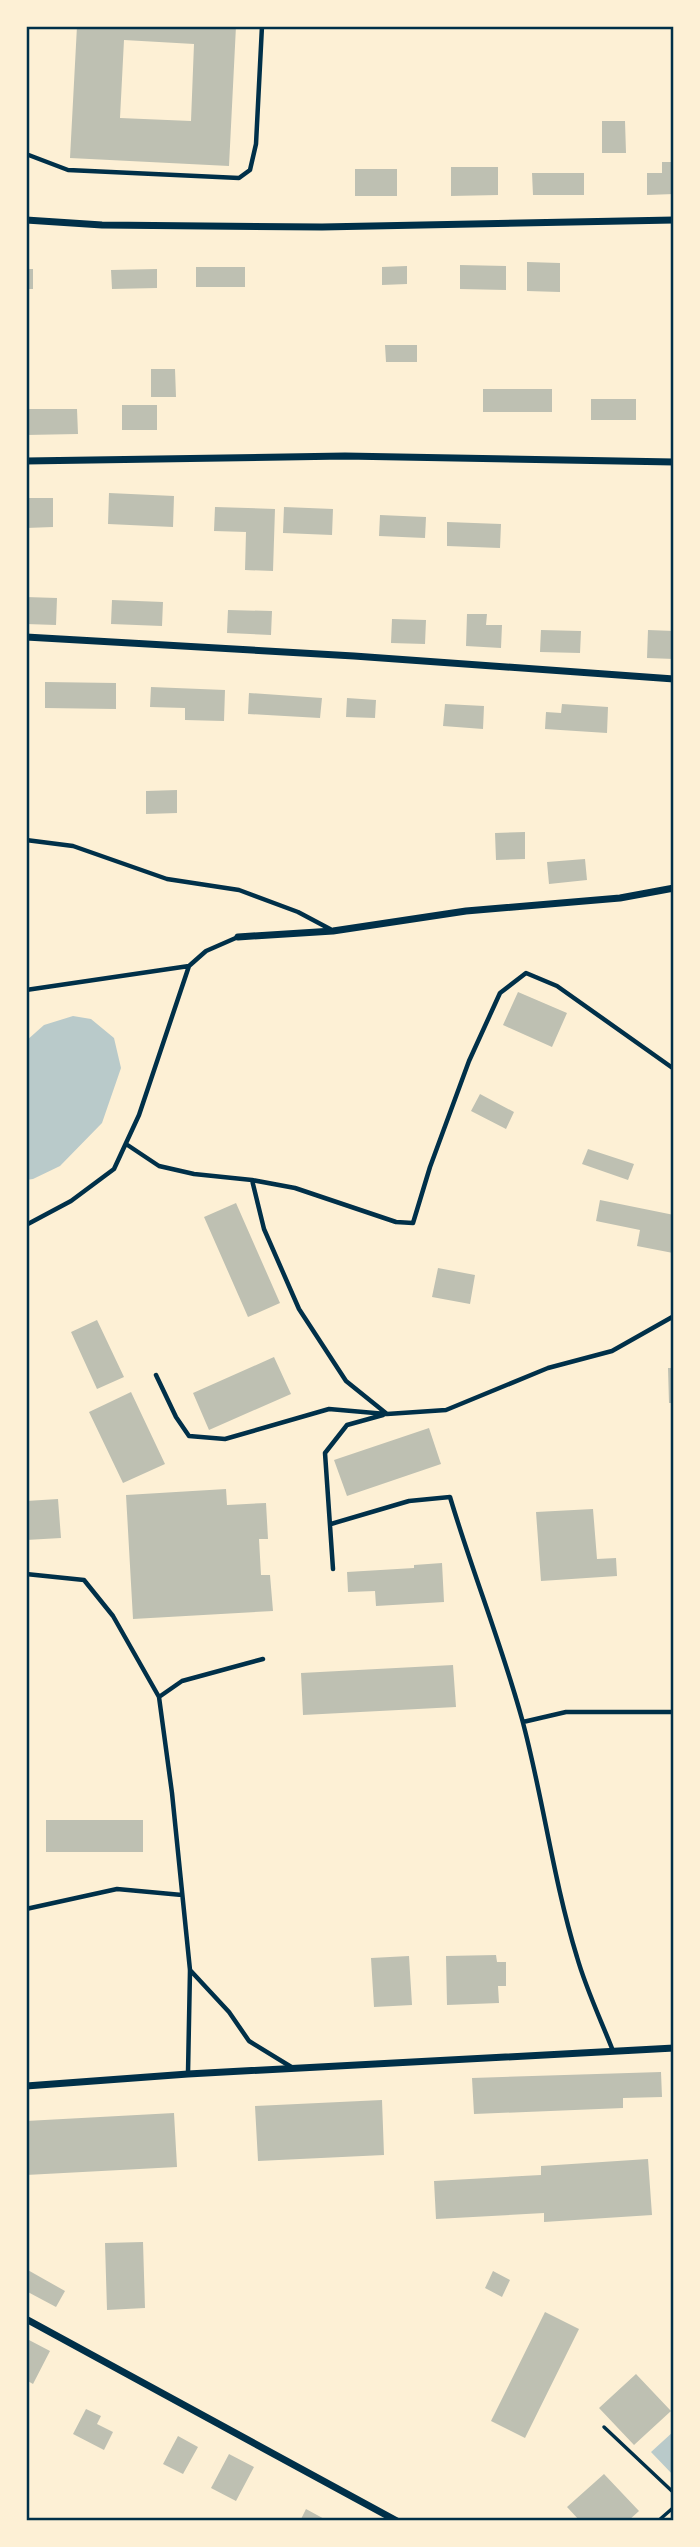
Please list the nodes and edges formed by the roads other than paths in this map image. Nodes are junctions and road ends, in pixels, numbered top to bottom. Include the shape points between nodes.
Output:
1 (262, 26) edge
2 (26, 154) edge
3 (26, 220) edge
4 (674, 220) edge
5 (26, 461) edge
6 (674, 462) edge
7 (26, 637) edge
8 (674, 679) edge
9 (26, 840) edge
10 (674, 888) edge
11 (333, 931) junction
12 (238, 937) joint
13 (189, 966) junction
14 (26, 990) edge
15 (674, 1069) edge
16 (126, 1144) junction
17 (252, 1180) junction
18 (26, 1225) edge
19 (674, 1316) edge
20 (156, 1375) dead end
21 (387, 1414) junction
22 (331, 1524) junction
23 (333, 1569) dead end
24 (26, 1574) edge
25 (263, 1659) dead end
26 (159, 1697) junction
27 (674, 1713) edge
28 (523, 1722) junction
29 (182, 1895) junction
30 (26, 1909) edge
31 (190, 1970) junction
32 (674, 2048) edge
33 (613, 2052) junction
34 (294, 2069) junction
35 (188, 2074) junction
36 (26, 2086) edge
37 (26, 2319) edge
38 (397, 2521) edge

1 - 2 lane via 256,144 250,170 239,178 68,170
3 - 4 street via 322,227
5 - 6 street via 345,456
7 - 8 street
9 - 11 lane via 73,846 167,879 239,890
10 - 11 street
11 - 12 street
12 - 13 lane via 206,951
13 - 14 lane
13 - 16 lane
15 - 17 lane via 557,986 526,973 500,993 469,1061 413,1223 396,1222 296,1188
16 - 17 lane via 159,1166
16 - 18 lane via 114,1169 71,1201
17 - 21 lane via 264,1229 299,1309 346,1381
19 - 21 lane via 612,1351 548,1368 446,1410
20 - 21 lane via 189,1436 225,1439 329,1409
21 - 22 lane via 347,1425 325,1453
22 - 23 lane
22 - 28 lane via 410,1501 450,1496
24 - 26 lane via 84,1580 113,1616
25 - 26 lane via 182,1681
26 - 29 lane
27 - 28 lane via 566,1712
28 - 33 lane via 577,1958
29 - 30 lane via 117,1889
29 - 31 lane
31 - 34 lane via 249,2041
31 - 35 lane
32 - 33 street
33 - 34 street
34 - 35 street
35 - 36 street
37 - 38 street

